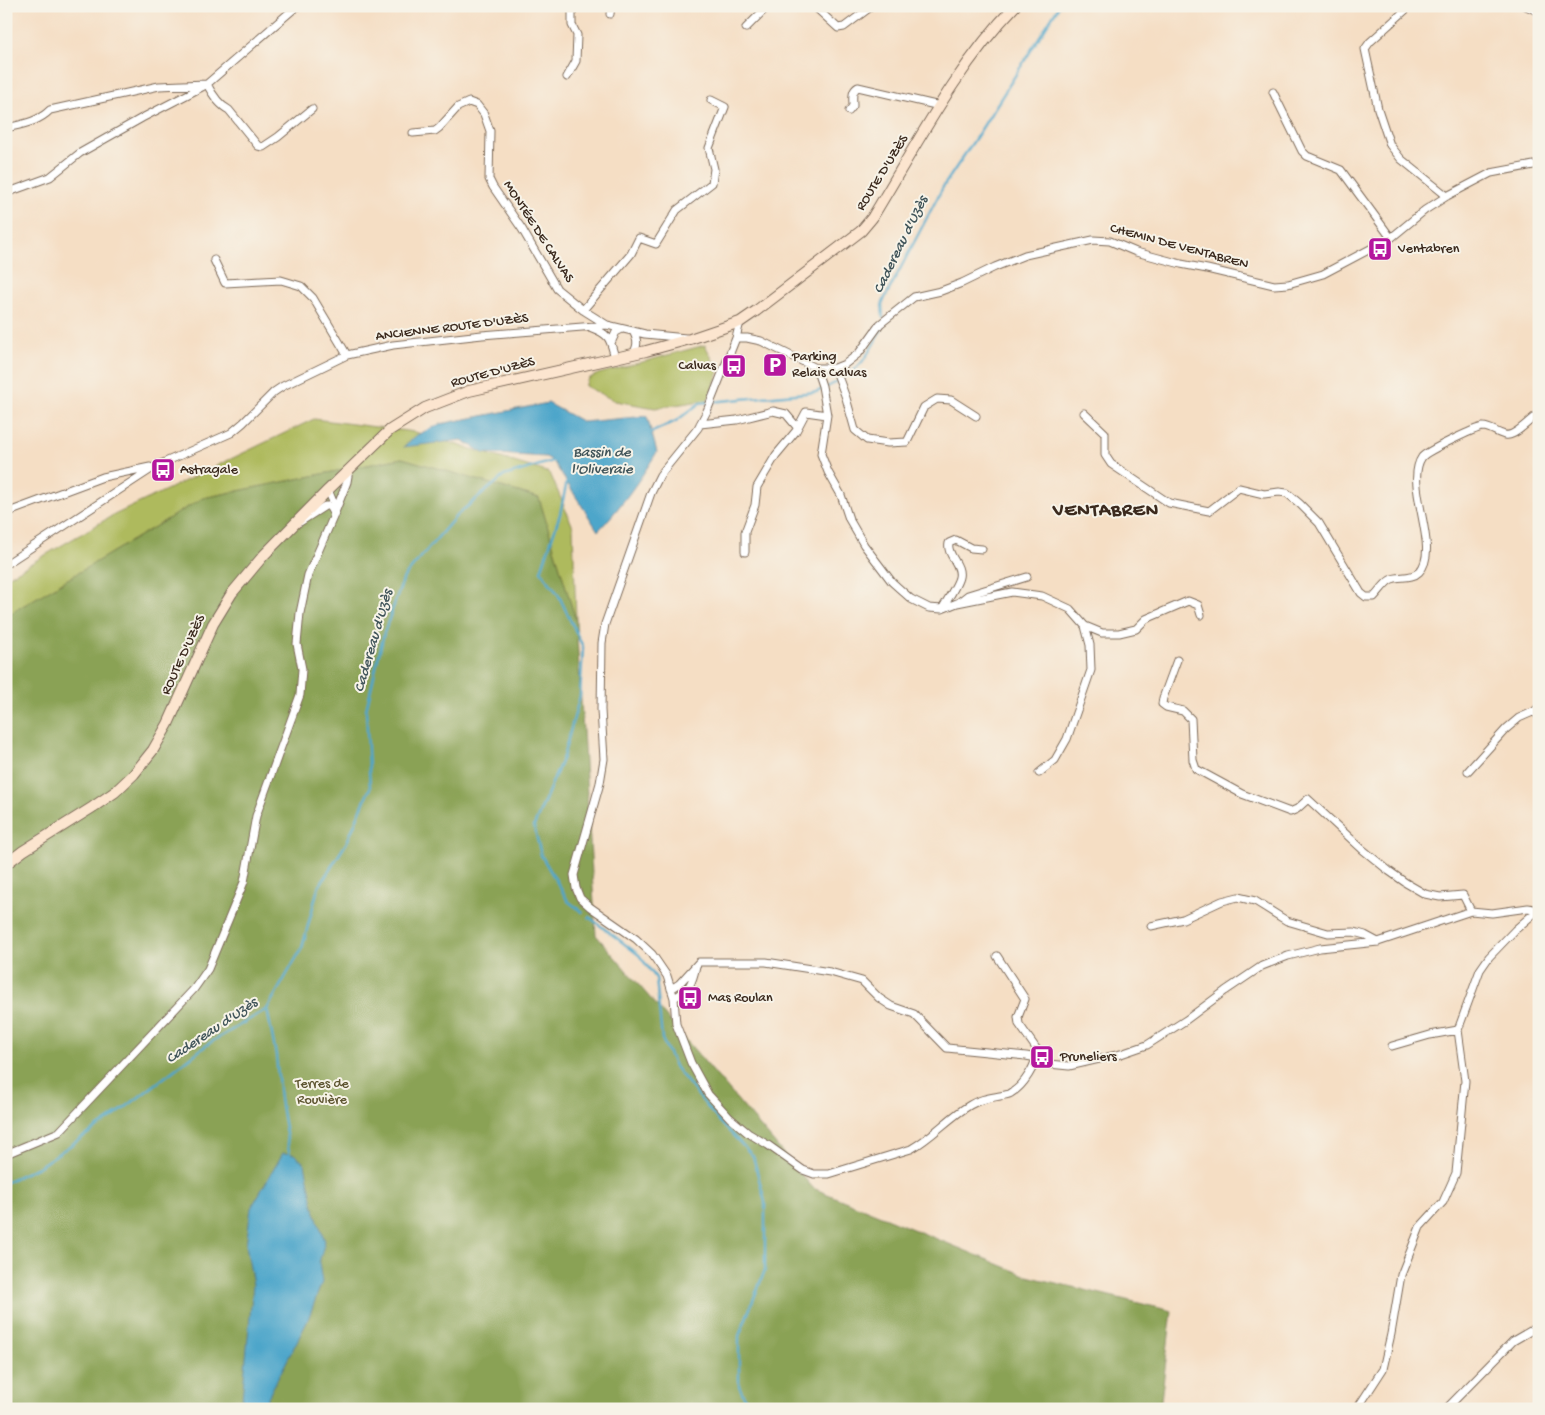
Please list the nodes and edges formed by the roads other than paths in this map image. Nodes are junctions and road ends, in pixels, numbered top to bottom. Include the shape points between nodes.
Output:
1 (297, 6) edge
2 (572, 6) edge
3 (768, 6) edge
4 (814, 6) edge
5 (872, 6) edge
6 (1015, 6) edge
7 (1410, 6) edge
8 (1526, 6) edge
9 (1539, 12) edge
10 (746, 28) dead end
11 (567, 77) dead end
12 (207, 84) junction
13 (1273, 92) dead end
14 (710, 100) dead end
15 (940, 106) junction
16 (312, 109) dead end
17 (849, 111) dead end
18 (6, 128) edge
19 (413, 133) dead end
20 (1539, 164) edge
21 (6, 193) edge
22 (1447, 196) junction
23 (1391, 238) junction
24 (214, 260) dead end
25 (583, 310) junction
26 (740, 322) junction
27 (607, 325) junction
28 (590, 327) junction
29 (622, 329) junction
30 (633, 331) junction
31 (690, 338) junction
32 (736, 338) junction
33 (611, 344) junction
34 (633, 354) junction
35 (347, 355) junction
36 (615, 358) junction
37 (816, 368) junction
38 (835, 368) junction
39 (1084, 413) dead end
40 (1539, 413) edge
41 (827, 415) junction
42 (976, 416) dead end
43 (700, 424) junction
44 (797, 427) junction
45 (156, 466) junction
46 (349, 470) junction
47 (330, 488) junction
48 (339, 501) junction
49 (6, 513) edge
50 (334, 516) junction
51 (290, 529) junction
52 (982, 549) dead end
53 (746, 552) dead end
54 (6, 564) edge
55 (1027, 577) dead end
56 (957, 604) junction
57 (942, 610) junction
58 (1201, 615) dead end
59 (1085, 626) junction
60 (1177, 660) dead end
61 (1537, 712) edge
62 (1468, 771) dead end
63 (1039, 773) dead end
64 (6, 864) edge
65 (1471, 911) junction
66 (1538, 912) edge
67 (1152, 926) dead end
68 (1378, 942) junction
69 (997, 956) dead end
70 (696, 966) junction
71 (671, 989) junction
72 (674, 998) junction
73 (1458, 1030) junction
74 (1392, 1046) dead end
75 (1037, 1058) junction
76 (6, 1154) edge
77 (1539, 1326) edge
78 (1357, 1409) edge
79 (1446, 1409) edge

1 - 12 street
2 - 11 street via 572,25 577,35 576,62
3 - 10 street
4 - 5 street via 838,28
6 - 15 main road, ROUTE D'UZÈS via 968,61
7 - 22 street via 1365,49 1390,145 1401,159
8 - 9 street
12 - 16 street via 258,146 263,147 278,137
12 - 18 street via 159,86 50,110 44,117
12 - 21 street via 80,153 50,177
13 - 23 street via 1302,151 1341,170
14 - 25 street via 725,107 709,148 714,169 712,184 677,210 656,244 639,238 631,254
15 - 17 street via 858,87 854,88 854,106
15 - 26 main road, ROUTE D'UZÈS via 861,231
19 - 25 street, MONTÉE DE CALVAS via 435,131 458,108 470,102 477,105 490,132 489,180 558,289
20 - 22 street, CHEMIN DE VENTABREN via 1491,173
22 - 23 street, CHEMIN DE VENTABREN
23 - 38 street, CHEMIN DE VENTABREN via 1323,274 1274,285 1157,258 1110,240 1093,240 1025,255 962,283 914,297 883,321 859,353
24 - 35 street via 225,283 281,280 300,286 313,298
25 - 27 street, MONTÉE DE CALVAS
26 - 31 main road, ROUTE D'UZÈS
26 - 32 street
27 - 28 street, ANCIENNE ROUTE D'UZÈS
27 - 29 street, ANCIENNE ROUTE D'UZÈS
28 - 33 street via 604,333
28 - 35 street, ANCIENNE ROUTE D'UZÈS via 393,345
29 - 30 street, ANCIENNE ROUTE D'UZÈS
29 - 33 street via 616,332
30 - 31 street, ANCIENNE ROUTE D'UZÈS
30 - 34 street via 638,340
31 - 34 main road, ROUTE D'UZÈS
32 - 37 street via 761,341
32 - 43 street
33 - 36 street
34 - 36 main road, ROUTE D'UZÈS
35 - 45 street, ANCIENNE ROUTE D'UZÈS via 274,392 231,433
36 - 46 main road, ROUTE D'UZÈS via 469,391 425,408 390,430
37 - 38 street
37 - 41 street
38 - 42 street via 855,430 867,440 907,442 924,407 937,399 951,400
39 - 40 street via 1105,433 1105,455 1111,464 1169,503 1209,511 1238,488 1264,494 1287,494 1319,523 1366,597 1374,596 1390,580 1414,576 1426,557 1416,482 1423,456 1475,429 1484,427 1506,436 1513,434
41 - 44 street via 806,412
41 - 57 street via 821,454 864,545 892,582 911,599
43 - 44 street via 737,420 773,411 786,414
43 - 71 street via 660,475 651,493 605,624 601,700 604,759 574,875 580,898 652,954 667,976
44 - 53 street via 757,487 755,505 744,532
45 - 49 street via 103,477
45 - 54 street, ANCIENNE ROUTE D'UZÈS
46 - 47 main road, ROUTE D'UZÈS
46 - 48 street
47 - 48 street via 337,491
47 - 50 street
47 - 51 main road, ROUTE D'UZÈS
48 - 50 street
50 - 51 street via 330,506 325,506
50 - 76 street via 308,575 300,613 297,644 302,669 300,695 256,816 244,882 208,969 194,989 59,1132
51 - 64 main road, ROUTE D'UZÈS via 232,593 213,624 168,724 134,774 115,792
52 - 57 street via 971,548 956,540 948,543 959,577
55 - 56 street via 968,595
56 - 57 street
56 - 59 street via 1012,592 1042,596 1070,609
58 - 59 street via 1198,605 1188,601 1146,619 1136,629 1102,633
59 - 63 street via 1091,670 1067,739 1055,760
60 - 65 street via 1162,704 1183,710 1191,719 1196,769 1242,794 1290,812 1308,799 1389,871 1424,894 1440,897 1462,895
61 - 62 street via 1519,718 1506,729
65 - 66 street via 1492,913 1528,908
65 - 68 street
66 - 73 street via 1489,956 1480,970
67 - 68 street via 1183,919 1238,897 1255,901 1287,921 1328,933 1354,932
68 - 75 street via 1320,948 1262,966 1186,1020 1147,1045 1130,1051 1068,1066 1049,1064
69 - 75 street via 1025,999 1019,1024 1038,1051
70 - 71 street
70 - 72 street via 692,984
70 - 75 street via 699,962 766,962 830,972 862,981 891,1006 914,1014 947,1048
71 - 72 street
72 - 75 street via 676,1024 691,1063 708,1094 748,1133 802,1170 814,1174 829,1174 921,1144 971,1104 984,1098 1011,1094 1025,1080
73 - 74 street
73 - 78 street via 1465,1081 1456,1173 1444,1202 1420,1227 1401,1275 1383,1369
77 - 79 street via 1513,1341

